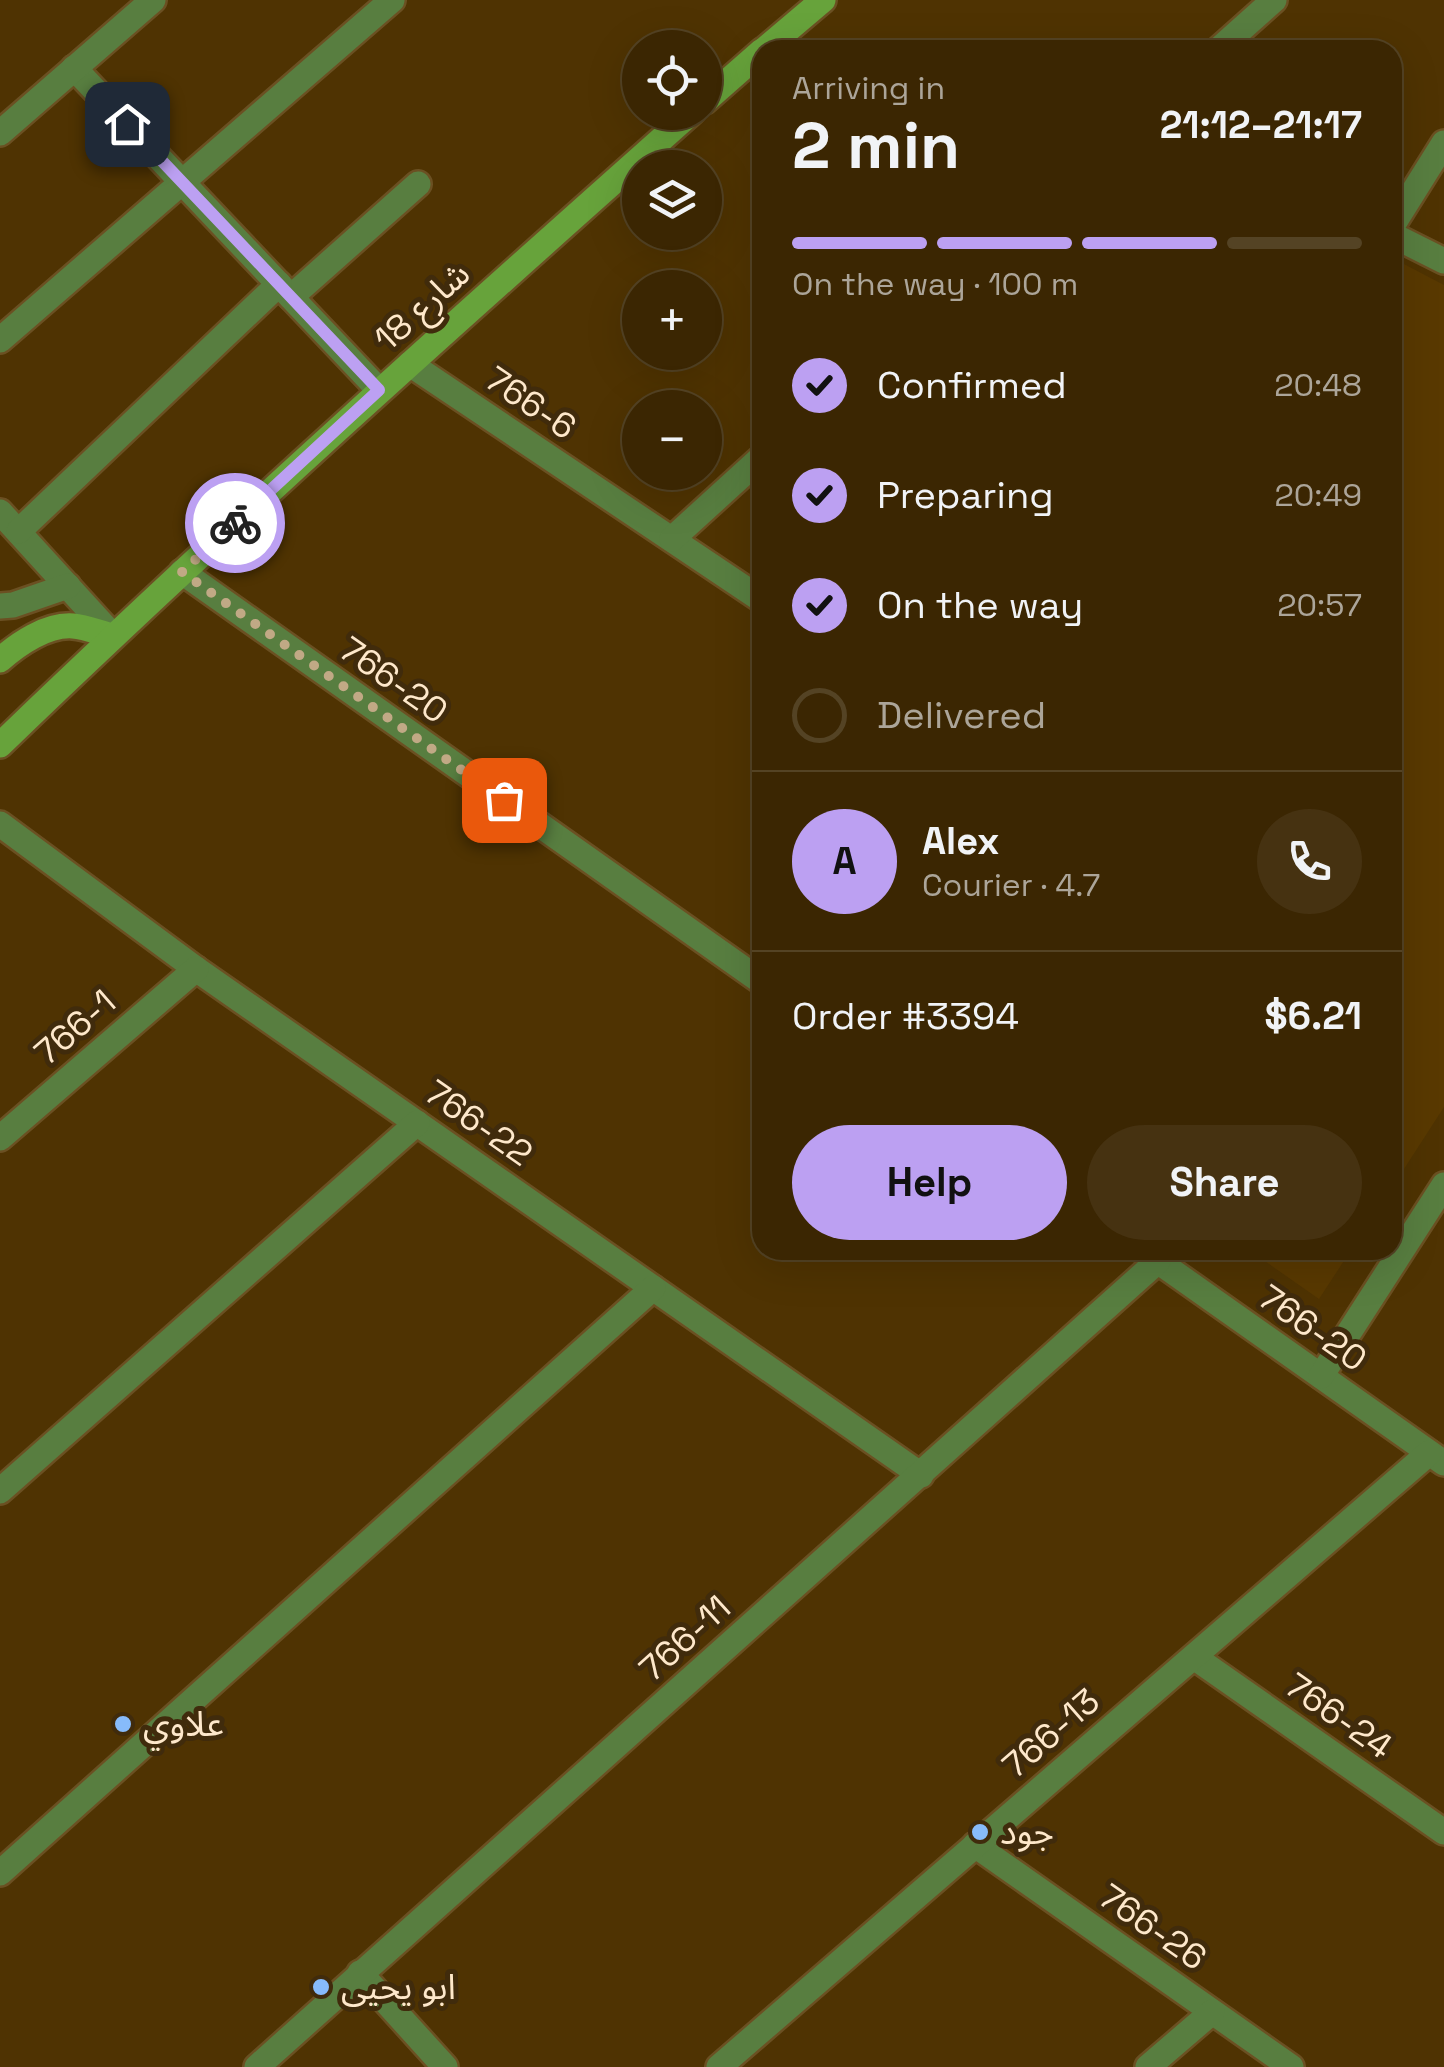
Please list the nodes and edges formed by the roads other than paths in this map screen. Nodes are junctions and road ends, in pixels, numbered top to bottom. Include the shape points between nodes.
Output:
1 (153, 0) edge
2 (392, 0) edge
3 (823, 0) edge
4 (1274, 0) edge
5 (776, 40) edge
6 (1229, 40) edge
7 (752, 60) edge
8 (74, 68) junction
9 (722, 86) edge
10 (672, 130) edge
11 (0, 133) edge
12 (1444, 143) edge
13 (181, 180) junction
14 (418, 184) dead end
15 (1402, 210) edge
16 (1402, 240) edge
17 (1444, 261) edge
18 (285, 291) junction
19 (0, 340) edge
20 (410, 364) junction
21 (379, 390) junction
22 (752, 466) edge
23 (0, 512) edge
24 (20, 531) junction
25 (672, 540) junction
26 (182, 572) junction
27 (68, 586) junction
28 (752, 593) edge
29 (0, 606) edge
30 (113, 636) junction
31 (0, 660) edge
32 (0, 745) edge
33 (0, 824) edge
34 (196, 969) junction
35 (752, 975) edge
36 (417, 1123) junction
37 (0, 1138) edge
38 (1444, 1186) edge
39 (1402, 1250) edge
40 (1146, 1260) edge
41 (1156, 1260) edge
42 (1396, 1260) edge
43 (654, 1288) junction
44 (1320, 1376) junction
45 (1436, 1458) edge
46 (921, 1474) junction
47 (0, 1491) edge
48 (1194, 1657) junction
49 (1444, 1832) edge
50 (975, 1845) junction
51 (0, 1873) edge
52 (360, 1974) junction
53 (1212, 2012) junction
54 (257, 2067) edge
55 (444, 2067) edge
56 (719, 2067) edge
57 (1148, 2067) edge
58 (1291, 2067) edge

1 - 8 street
2 - 13 street
3 - 5 street
4 - 6 street
7 - 9 street
8 - 11 street
8 - 13 street
10 - 20 street, شارع 18
12 - 15 street
13 - 18 street
13 - 19 street
14 - 18 street
16 - 17 street
18 - 21 street
18 - 24 street
20 - 21 street, شارع 18
20 - 25 street, 766-6
21 - 26 street, شارع 18
22 - 25 street
23 - 24 street
24 - 27 street
25 - 28 street, 766-6
26 - 30 street, شارع 18
26 - 35 street, 766-20
27 - 29 street
27 - 30 street
30 - 31 street via 71,625 39,634
30 - 32 street, شارع 18
33 - 34 street, 766-22
34 - 36 street, 766-22
34 - 37 street, 766-1
36 - 43 street, 766-22
36 - 47 street
38 - 39 street
40 - 46 street, 766-11
41 - 44 street, 766-20
42 - 44 street
43 - 46 street, 766-22
43 - 51 street
44 - 45 street, 766-20
45 - 48 street, 766-13
46 - 52 street, 766-11
48 - 49 street, 766-24
48 - 50 street, 766-13
50 - 53 street, 766-26
50 - 56 street, 766-13
52 - 54 street, 766-11
52 - 55 street
53 - 57 street
53 - 58 street, 766-26

